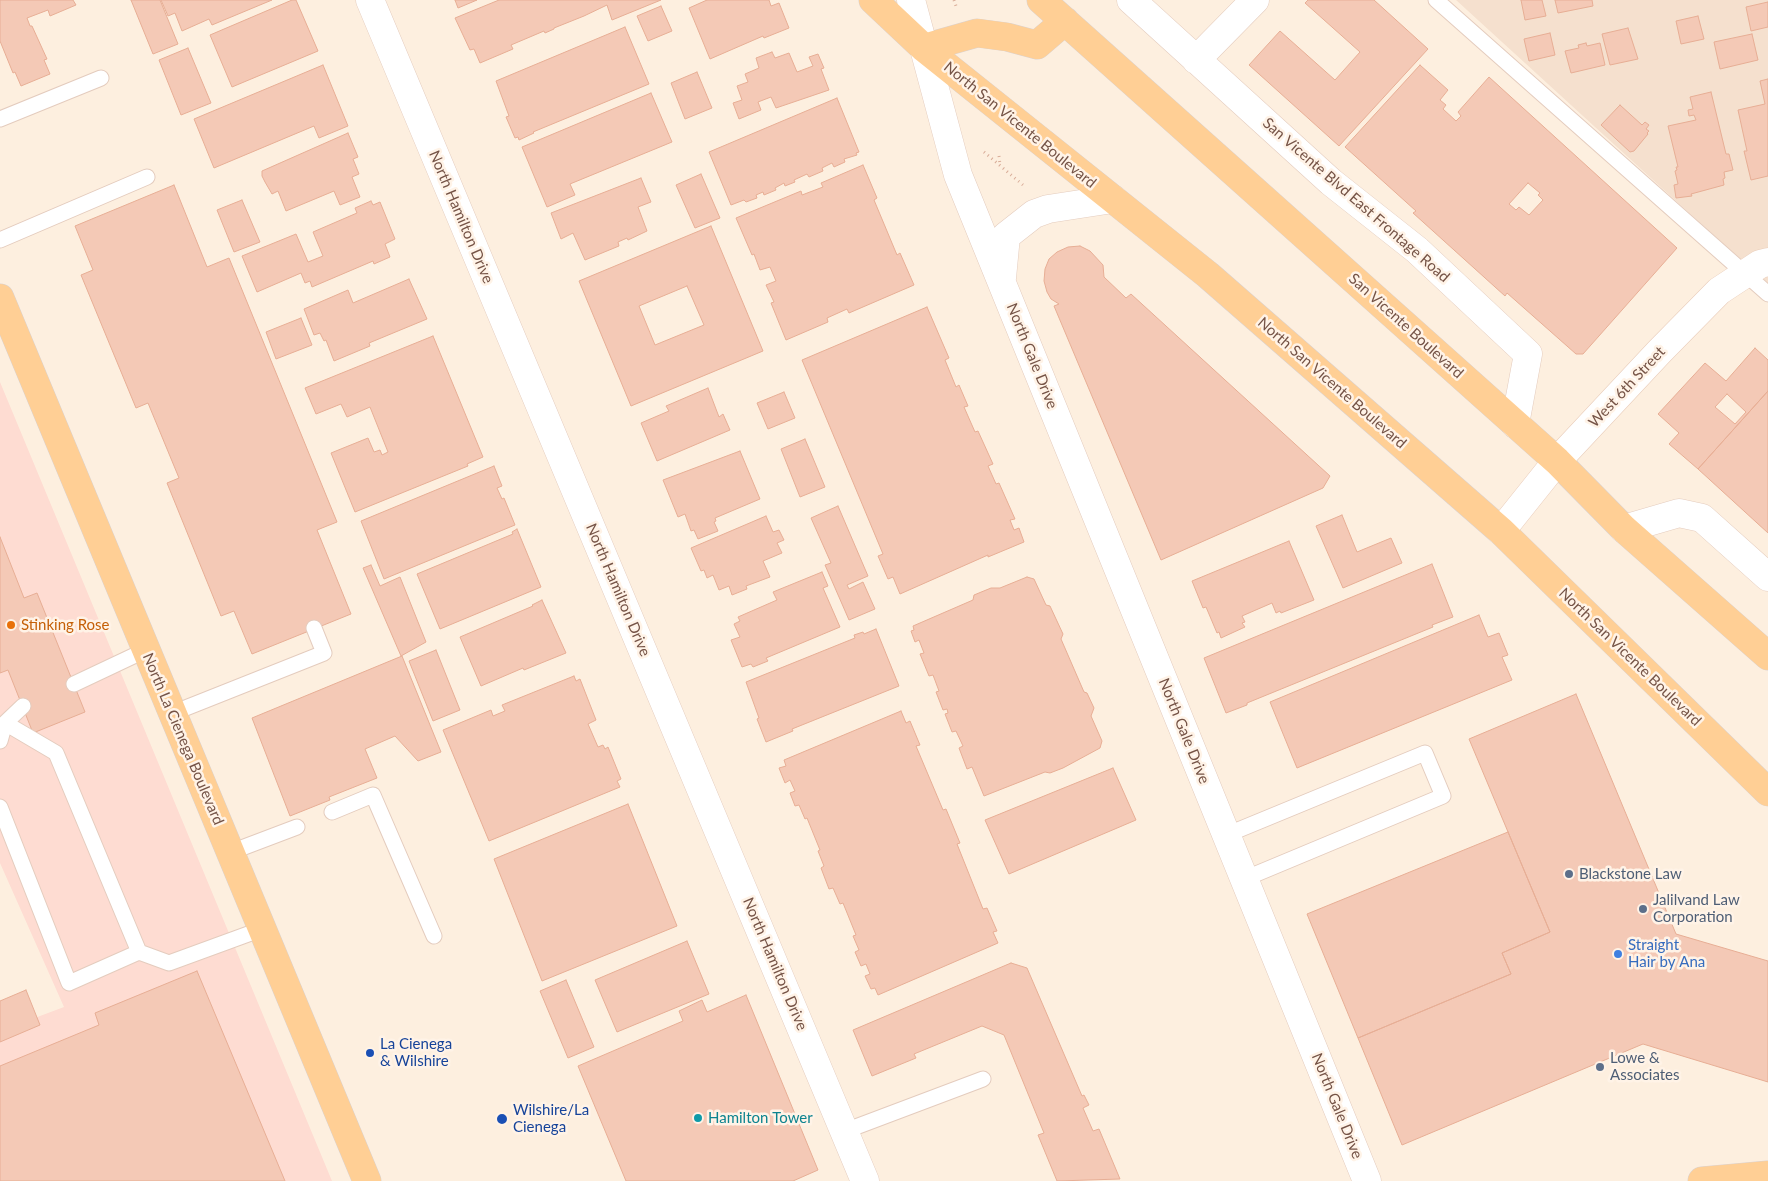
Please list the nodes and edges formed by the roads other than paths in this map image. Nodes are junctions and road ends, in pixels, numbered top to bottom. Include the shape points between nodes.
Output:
1 (370, 0) edge
2 (873, 0) edge
3 (911, 0) edge
4 (1041, 0) edge
5 (1131, 0) edge
6 (1255, 0) edge
7 (1436, 0) edge
8 (1065, 21) junction
9 (924, 48) junction
10 (1196, 60) junction
11 (101, 78) dead end
12 (0, 119) edge
13 (148, 177) dead end
14 (1113, 199) junction
15 (0, 240) edge
16 (1757, 268) edge
17 (1002, 282) junction
18 (1768, 294) edge
19 (0, 298) edge
20 (1515, 424) junction
21 (1557, 461) junction
22 (1624, 528) junction
23 (1501, 531) junction
24 (1768, 578) edge
25 (314, 628) dead end
26 (146, 650) junction
27 (1768, 656) edge
28 (74, 684) dead end
29 (23, 706) dead end
30 (173, 713) junction
31 (5, 723) junction
32 (0, 741) edge
33 (1768, 792) edge
34 (0, 807) edge
35 (332, 812) dead end
36 (297, 826) dead end
37 (1226, 835) junction
38 (230, 852) junction
39 (1244, 879) junction
40 (262, 929) junction
41 (434, 936) dead end
42 (140, 952) junction
43 (983, 1079) dead end
44 (845, 1131) junction
45 (1768, 1175) edge
46 (367, 1181) edge
47 (865, 1181) edge
48 (1367, 1181) edge
49 (1702, 1181) edge

1 - 44 street, North Hamilton Drive
2 - 9 main road, North San Vicente Boulevard
3 - 9 street, North Gale Drive
4 - 8 main road, San Vicente Boulevard
5 - 10 street, San Vicente Blvd East Frontage Road
6 - 10 street
7 - 16 lane
8 - 9 main road via 1037,45 977,33
8 - 20 main road, San Vicente Boulevard
9 - 14 main road, North San Vicente Boulevard
9 - 17 street, North Gale Drive via 958,175
10 - 20 street, San Vicente Blvd East Frontage Road via 1331,182 1417,250 1528,354
11 - 12 lane
13 - 15 lane
14 - 17 street, North Gale Drive via 1034,214 1006,236
14 - 23 main road, North San Vicente Boulevard via 1208,275
16 - 18 lane
16 - 21 street, West 6th Street via 1720,291
17 - 37 street, North Gale Drive
19 - 26 main road, North La Cienega Boulevard
20 - 21 main road, San Vicente Boulevard
21 - 22 main road, San Vicente Boulevard
21 - 23 street, West 6th Street
22 - 24 street via 1679,512 1702,518
22 - 27 main road, San Vicente Boulevard
23 - 33 main road, North San Vicente Boulevard
25 - 30 lane via 324,653
26 - 28 lane
26 - 30 main road, North La Cienega Boulevard
29 - 31 lane
30 - 38 main road, North La Cienega Boulevard
31 - 32 lane
31 - 42 lane via 56,753
34 - 42 lane via 69,983
35 - 41 lane via 373,794
36 - 38 lane
37 - 39 street, North Gale Drive
37 - 39 lane via 1425,754 1443,796
38 - 40 main road, North La Cienega Boulevard
39 - 48 street, North Gale Drive
40 - 42 lane via 169,963
40 - 46 main road, North La Cienega Boulevard
43 - 44 lane
44 - 47 street, North Hamilton Drive
45 - 49 main road

